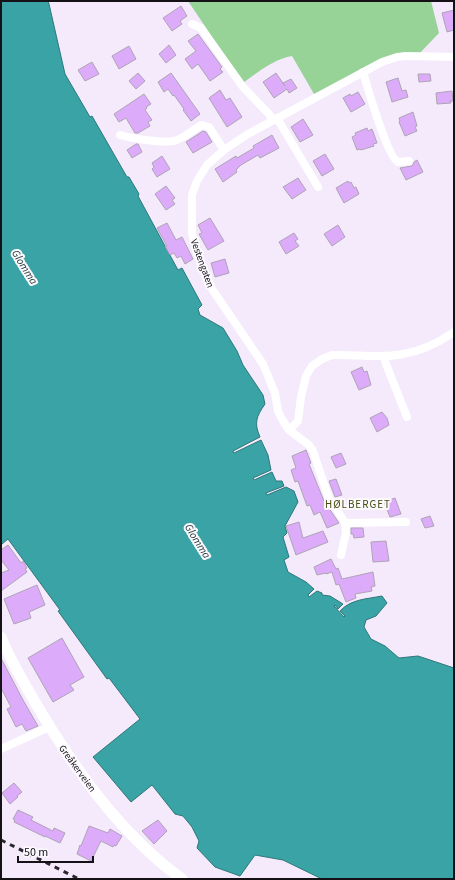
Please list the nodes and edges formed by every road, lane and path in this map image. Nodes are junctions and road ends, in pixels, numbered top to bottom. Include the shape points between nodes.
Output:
1 (192, 24) dead end
2 (454, 57) edge
3 (363, 72) junction
4 (275, 119) junction
5 (120, 135) dead end
6 (224, 150) junction
7 (409, 161) dead end
8 (318, 187) dead end
9 (454, 332) edge
10 (384, 356) junction
11 (407, 417) dead end
12 (290, 430) junction
13 (406, 522) dead end
14 (345, 523) junction
15 (341, 555) dead end
16 (1, 637) edge
17 (49, 727) junction
18 (1, 749) edge
19 (182, 879) edge

1 - 4 street via 201,28 243,87
2 - 3 street, Vestengaten via 397,57
3 - 4 street, Vestengaten
3 - 7 street via 393,158 397,162
4 - 6 street, Vestengaten
4 - 8 street
5 - 6 street via 174,141 202,125 209,126
6 - 12 street, Vestengaten via 206,165 197,181 192,195 192,233 197,253 212,289 263,364 275,393 278,411
9 - 10 street via 438,343 418,351
10 - 11 street
10 - 12 street via 332,355 312,366 306,376 298,421
12 - 14 street, Vestengaten via 313,451 329,499
13 - 14 street
14 - 15 street via 346,532
16 - 17 main road, Greåkerveien
17 - 18 street
17 - 19 main road, Greåkerveien via 86,781 121,823 156,858

